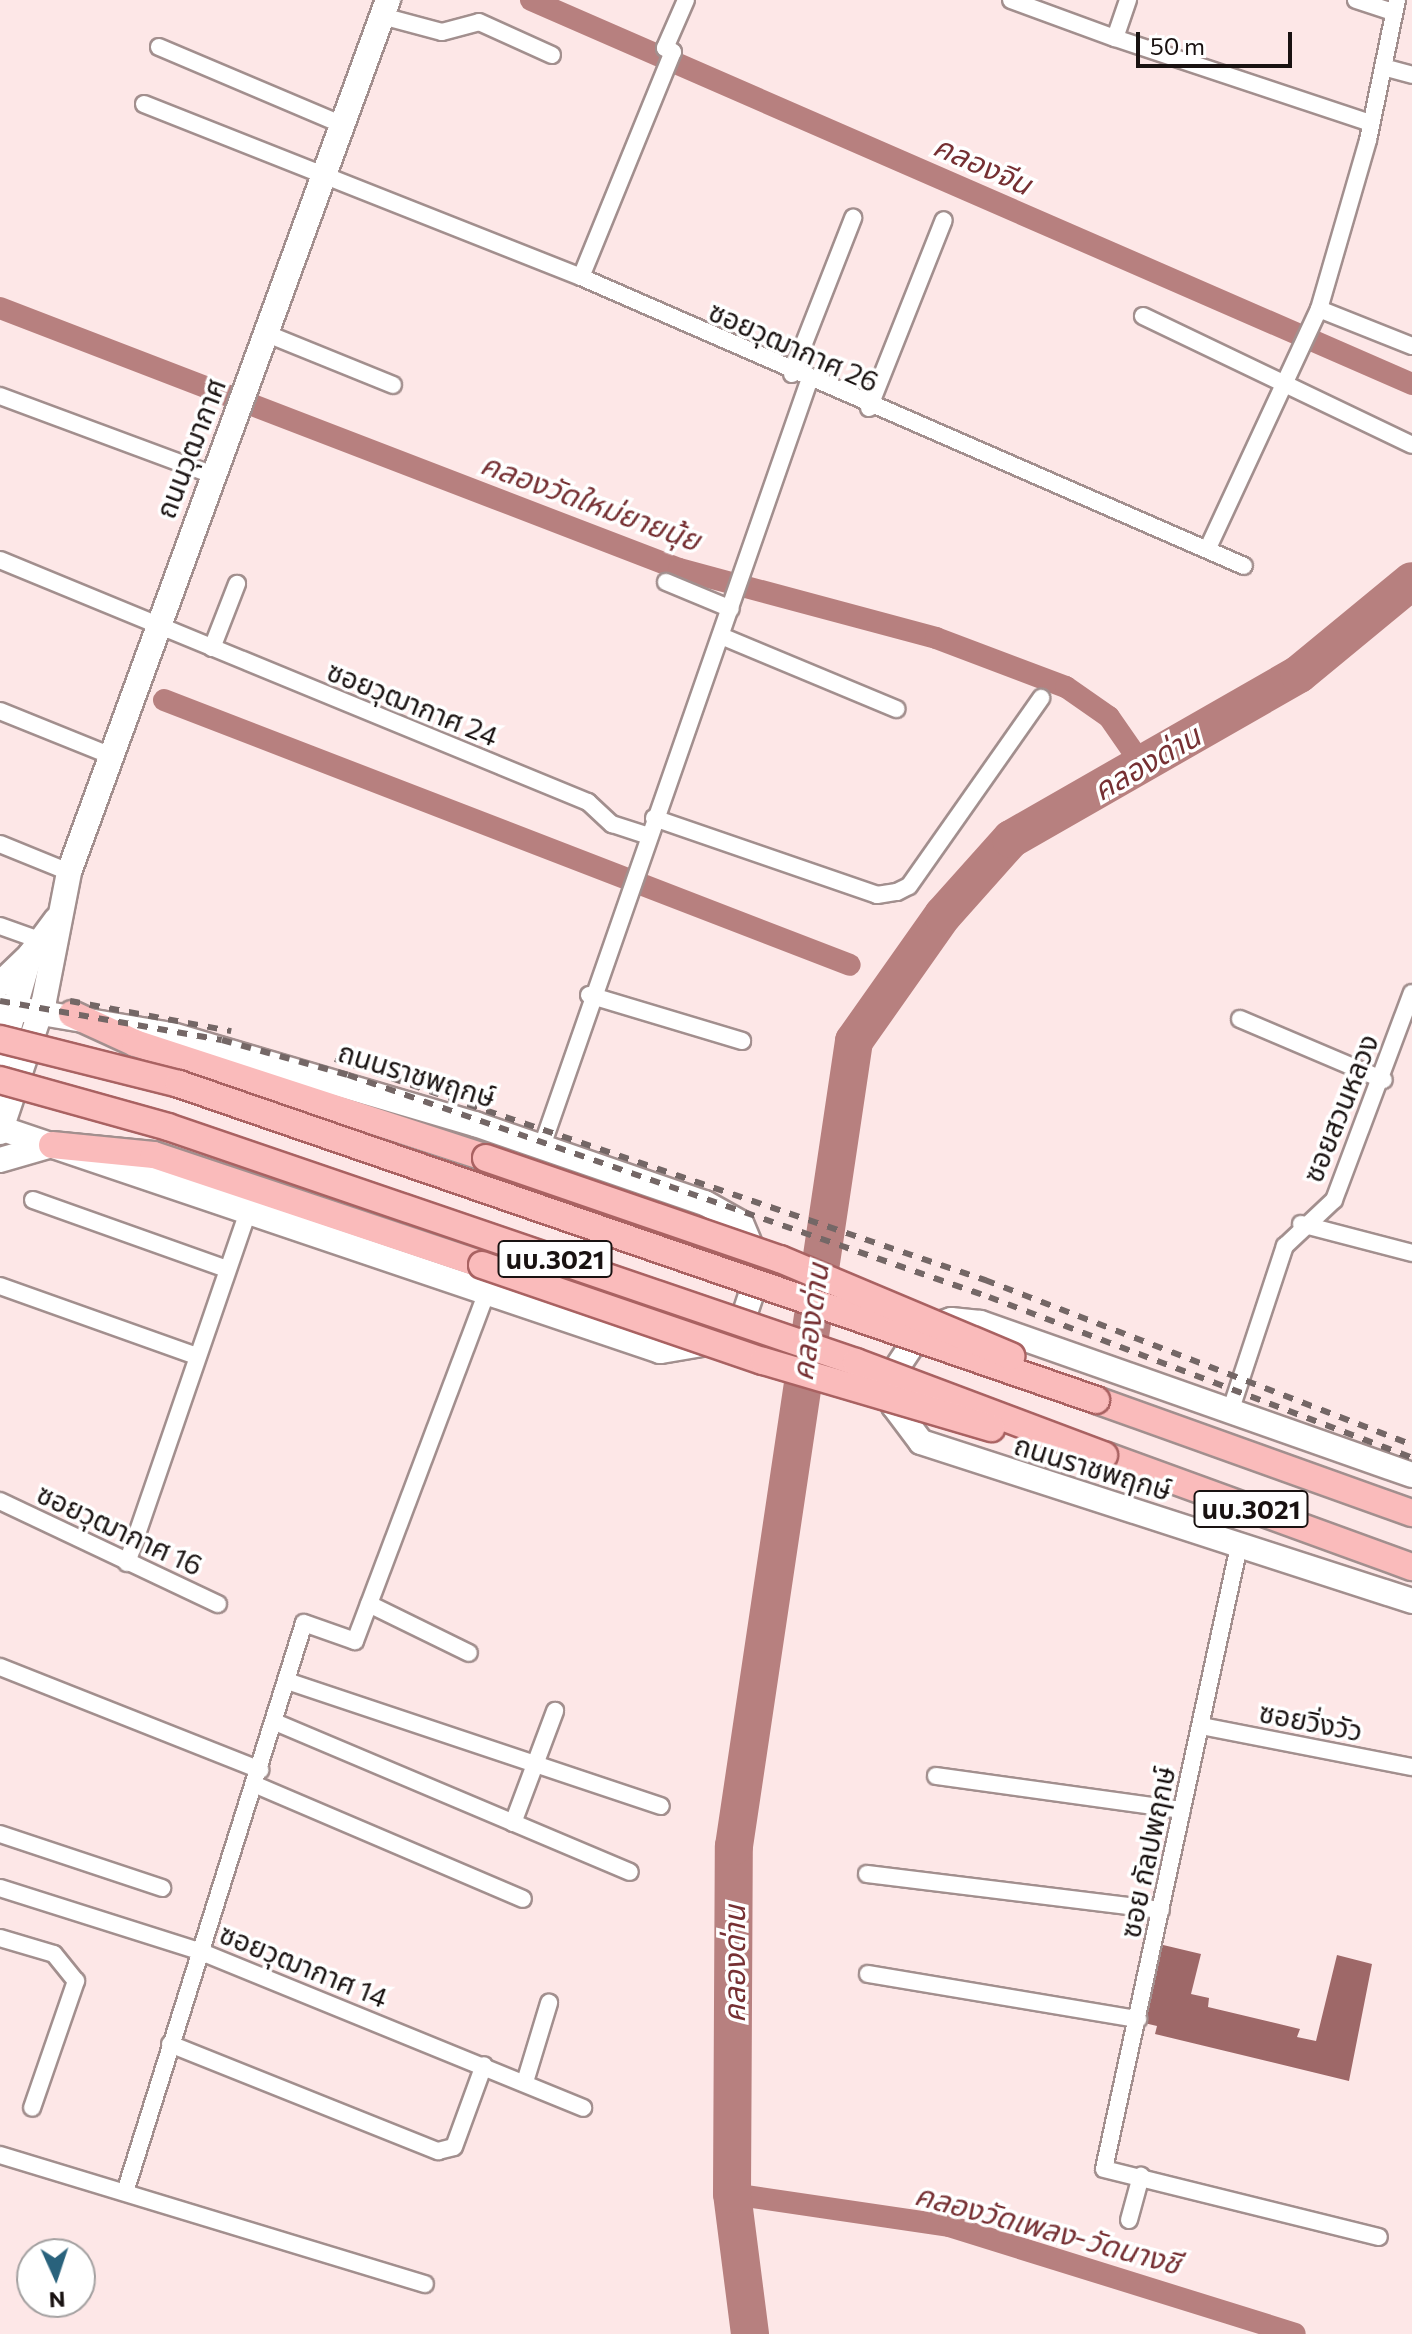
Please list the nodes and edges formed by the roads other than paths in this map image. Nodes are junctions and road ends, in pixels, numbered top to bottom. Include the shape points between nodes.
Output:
1 (686, 0) edge
2 (1011, 0) edge
3 (1128, 0) edge
4 (1356, 0) edge
5 (1396, 6) edge
6 (385, 8) edge
7 (1115, 38) junction
8 (159, 47) dead end
9 (552, 55) dead end
10 (1383, 67) junction
11 (1412, 75) edge
12 (144, 104) dead end
13 (1371, 123) junction
14 (340, 124) junction
15 (322, 173) junction
16 (853, 218) dead end
17 (944, 220) dead end
18 (581, 277) junction
19 (1319, 309) junction
20 (1143, 316) dead end
21 (265, 333) junction
22 (1412, 346) edge
23 (792, 374) junction
24 (809, 381) junction
25 (1288, 383) junction
26 (393, 385) dead end
27 (0, 396) edge
28 (869, 408) junction
29 (1412, 445) edge
30 (212, 475) junction
31 (1208, 548) junction
32 (0, 560) edge
33 (1244, 566) dead end
34 (666, 582) dead end
35 (237, 584) dead end
36 (731, 609) junction
37 (156, 621) junction
38 (721, 636) junction
39 (212, 648) junction
40 (1041, 698) dead end
41 (896, 709) dead end
42 (0, 711) edge
43 (109, 755) junction
44 (654, 818) junction
45 (646, 835) junction
46 (0, 844) edge
47 (69, 872) junction
48 (0, 926) edge
49 (41, 951) junction
50 (0, 984) edge
51 (1412, 993) edge
52 (589, 995) junction
53 (20, 1007) edge
54 (72, 1014) junction
55 (1240, 1019) dead end
56 (0, 1039) edge
57 (742, 1041) dead end
58 (0, 1059) edge
59 (0, 1080) edge
60 (1384, 1080) junction
61 (0, 1130) edge
62 (52, 1145) junction
63 (541, 1149) junction
64 (0, 1160) edge
65 (33, 1200) dead end
66 (247, 1214) junction
67 (1301, 1224) junction
68 (1412, 1253) edge
69 (227, 1269) junction
70 (0, 1286) edge
71 (485, 1297) junction
72 (194, 1355) junction
73 (1096, 1400) junction
74 (1231, 1409) junction
75 (1104, 1455) junction
76 (1412, 1475) edge
77 (0, 1501) edge
78 (1400, 1508) edge
79 (1239, 1546) junction
80 (127, 1563) junction
81 (1406, 1564) edge
82 (1412, 1601) edge
83 (218, 1604) dead end
84 (369, 1604) junction
85 (469, 1653) dead end
86 (0, 1667) edge
87 (287, 1681) junction
88 (555, 1711) dead end
89 (275, 1722) junction
90 (1201, 1726) junction
91 (535, 1765) junction
92 (1412, 1767) edge
93 (936, 1776) dead end
94 (258, 1778) junction
95 (661, 1806) dead end
96 (1182, 1810) junction
97 (513, 1823) junction
98 (0, 1834) edge
99 (630, 1872) dead end
100 (867, 1874) dead end
101 (0, 1888) edge
102 (162, 1888) dead end
103 (523, 1899) dead end
104 (1161, 1910) junction
105 (0, 1938) edge
106 (199, 1951) junction
107 (868, 1974) dead end
108 (549, 2003) dead end
109 (1138, 2019) junction
110 (170, 2044) junction
111 (484, 2065) junction
112 (525, 2082) junction
113 (32, 2108) dead end
114 (583, 2108) dead end
115 (0, 2155) edge
116 (1141, 2176) junction
117 (126, 2189) junction
118 (1129, 2220) dead end
119 (1379, 2237) dead end
120 (425, 2284) dead end

1 - 18 street via 665,48 669,62
2 - 7 street
3 - 7 street
4 - 5 street
5 - 10 street
6 - 9 street via 442,32 479,22
6 - 14 main road, ถนนวุฒากาศ
7 - 13 street
8 - 14 street
10 - 11 street
10 - 13 street
12 - 15 street, ซอยวุฒากาศ 26
13 - 19 street
14 - 15 main road, ถนนวุฒากาศ
15 - 18 street, ซอยวุฒากาศ 26
15 - 21 main road, ถนนวุฒากาศ
16 - 23 street
17 - 28 street
18 - 23 street, ซอยวุฒากาศ 26
19 - 22 street
19 - 25 street
20 - 25 street
21 - 26 street
21 - 30 main road, ถนนวุฒากาศ
23 - 24 street, ซอยวุฒากาศ 26
24 - 28 street, ซอยวุฒากาศ 26
24 - 36 street
25 - 29 street
25 - 31 street
27 - 30 street
28 - 31 street, ซอยวุฒากาศ 26
30 - 37 main road, ถนนวุฒากาศ
31 - 33 street, ซอยวุฒากาศ 26
32 - 37 street, ซอยวุฒากาศ 24
34 - 36 street
35 - 39 street
36 - 38 street
37 - 39 street, ซอยวุฒากาศ 24
37 - 43 main road, ถนนวุฒากาศ
38 - 41 street
38 - 44 street
39 - 45 street, ซอยวุฒากาศ 24 via 588,802 612,824
40 - 44 street via 909,886 897,892 877,895
42 - 43 street
43 - 47 main road, ถนนวุฒากาศ
44 - 45 street
45 - 52 street
46 - 47 street
47 - 49 main road, ถนนวุฒากาศ
48 - 49 street
49 - 50 main road
49 - 53 main road, ถนนวุฒากาศ
49 - 54 main road
51 - 60 street, ซอยสวนหลวง
52 - 57 street
52 - 63 street
53 - 54 main road, ถนนราชพฤกษ์
53 - 58 main road, ถนนวุฒากาศ
53 - 61 main road, ถนนวุฒากาศ
54 - 63 main road, ถนนราชพฤกษ์ / นบ.3021 via 261,1060
54 - 73 main road, bridge via 135,1043 837,1281
55 - 60 street
56 - 73 main road, นบ.3021, bridge via 179,1084
59 - 75 main road, ถนนราชพฤกษ์ / นบ.3021, bridge via 198,1137 856,1362
60 - 67 street, ซอยสวนหลวง via 1334,1200
61 - 62 main road, ถนนราชพฤกษ์ / นบ.3021
62 - 64 main road
62 - 66 main road, ถนนราชพฤกษ์ / นบ.3021
62 - 75 main road, bridge via 154,1155 861,1392
63 - 71 main road, ถนนราชพฤกษ์ / นบ.3021 via 705,1203 741,1223 758,1257 754,1294 742,1322 720,1341 660,1351
65 - 69 street
66 - 69 street
66 - 71 main road, ถนนราชพฤกษ์ / นบ.3021
67 - 68 street
67 - 74 street, ซอยสวนหลวง via 1285,1246
69 - 72 street
70 - 72 street
71 - 84 street
72 - 80 street
73 - 78 main road, นบ.3021
74 - 76 main road, ถนนราชพฤกษ์ / นบ.3021
74 - 79 main road, ถนนราชพฤกษ์ / นบ.3021 via 1069,1350 951,1320 909,1340 892,1391 901,1424 921,1442
75 - 81 main road, ถนนราชพฤกษ์ / นบ.3021
77 - 80 street, ซอยวุฒากาศ 16
79 - 82 main road, ถนนราชพฤกษ์ / นบ.3021
79 - 90 street, ซอย กัลปพฤกษ์
80 - 83 street, ซอยวุฒากาศ 16
84 - 85 street
84 - 87 street via 355,1641 304,1623
86 - 94 street
87 - 89 street
87 - 91 street
88 - 91 street
89 - 94 street
89 - 97 street
90 - 92 street, ซอยวิ่งวัว
90 - 96 street, ซอย กัลปพฤกษ์
91 - 95 street
91 - 97 street
93 - 96 street
94 - 103 street
94 - 106 street
96 - 104 street, ซอย กัลปพฤกษ์
97 - 99 street
98 - 102 street
100 - 104 street
101 - 106 street, ซอยวุฒากาศ 14
104 - 109 street, ซอย กัลปพฤกษ์
105 - 113 street via 54,1954 76,1981
106 - 110 street
106 - 111 street, ซอยวุฒากาศ 14
107 - 109 street
108 - 112 street
109 - 116 street, ซอย กัลปพฤกษ์ via 1104,2169
110 - 111 street via 438,2151 454,2147
110 - 117 street
111 - 112 street, ซอยวุฒากาศ 14
112 - 114 street, ซอยวุฒากาศ 14
115 - 117 street
116 - 118 street
116 - 119 street
117 - 120 street

